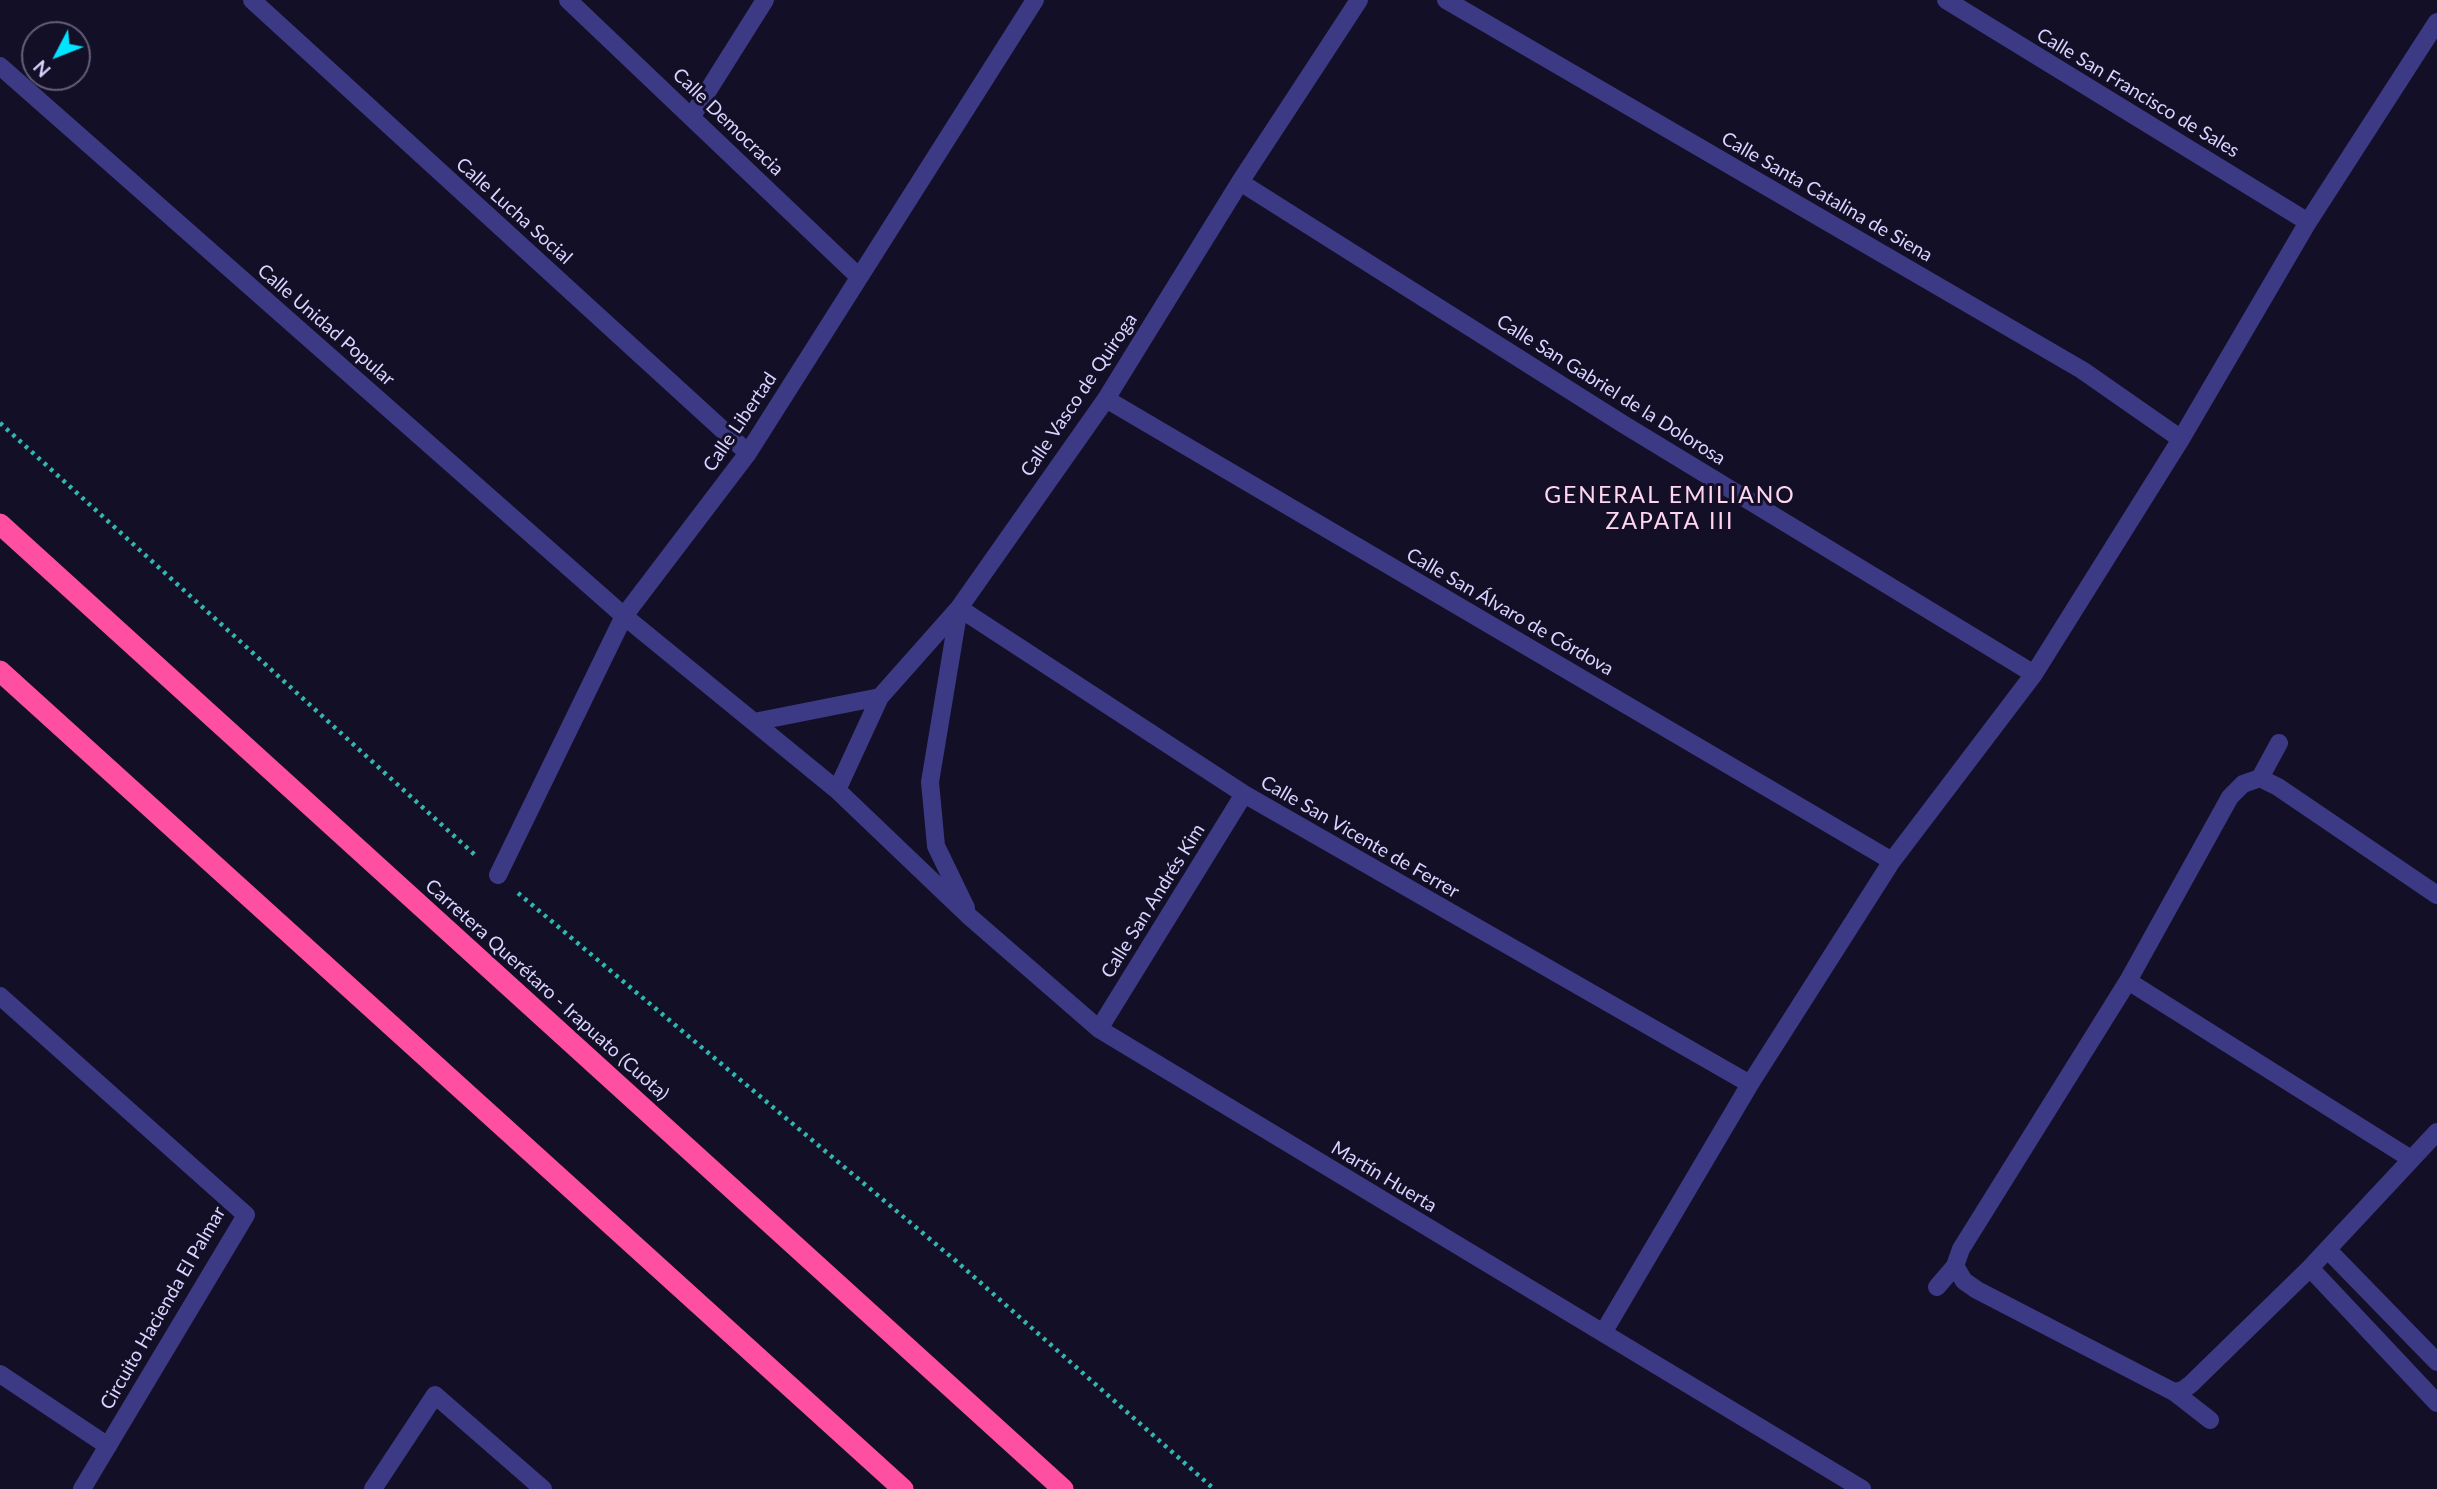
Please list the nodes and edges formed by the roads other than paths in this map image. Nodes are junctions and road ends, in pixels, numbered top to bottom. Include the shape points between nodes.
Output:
1 (251, 0) edge
2 (568, 0) edge
3 (765, 0) edge
4 (1035, 0) edge
5 (1359, 0) edge
6 (1446, 0) edge
7 (1946, 0) edge
8 (2437, 22) edge
9 (0, 66) edge
10 (692, 116) junction
11 (1240, 182) junction
12 (2308, 222) junction
13 (858, 276) junction
14 (1106, 398) junction
15 (2182, 439) junction
16 (748, 453) junction
17 (0, 524) edge
18 (959, 608) junction
19 (624, 616) junction
20 (0, 671) edge
21 (2034, 674) junction
22 (880, 698) junction
23 (754, 722) junction
24 (2279, 743) dead end
25 (2260, 778) junction
26 (838, 790) junction
27 (1244, 794) junction
28 (936, 846) joint
29 (1892, 861) junction
30 (498, 875) road end
31 (2437, 895) edge
32 (970, 917) junction
33 (2128, 981) junction
34 (0, 996) edge
35 (1099, 1029) junction
36 (1750, 1084) junction
37 (2437, 1132) edge
38 (2411, 1159) junction
39 (2328, 1250) junction
40 (1955, 1266) junction
41 (2310, 1268) junction
42 (1937, 1287) dead end
43 (1603, 1333) junction
44 (2437, 1362) edge
45 (0, 1374) edge
46 (2174, 1392) junction
47 (2437, 1404) edge
48 (2210, 1420) dead end
49 (108, 1446) junction
50 (82, 1489) edge
51 (373, 1489) edge
52 (543, 1489) edge
53 (903, 1489) edge
54 (1063, 1489) edge
55 (1862, 1489) edge

1 - 16 street, Calle Lucha Social
2 - 10 street, Calle Democracia
3 - 10 street
4 - 13 street, Calle Libertad
5 - 11 street, Calle Vasco de Quiroga
6 - 15 street, Calle Santa Catalina de Siena via 2082,370
7 - 12 street, Calle San Francisco de Sales
8 - 12 street
9 - 19 street, Calle Unidad Popular
10 - 13 street, Calle Democracia
11 - 14 street, Calle Vasco de Quiroga
11 - 21 street, Calle San Gabriel de la Dolorosa via 1623,424
12 - 15 street
13 - 16 street, Calle Libertad
14 - 18 street, Calle Vasco de Quiroga
14 - 29 street, Calle San Álvaro de Córdova
15 - 21 street
16 - 19 street, Calle Libertad
17 - 54 highway, Carretera Querétaro - Irapuato (Cuota)
18 - 22 street
18 - 27 street, Calle San Vicente de Ferrer
18 - 28 street, Calle Vasco de Quiroga via 930,782
19 - 23 street, Calle Unidad Popular
19 - 30 street, Calle Libertad
20 - 53 highway
21 - 29 street
22 - 23 street
22 - 26 street
23 - 26 street, Calle Unidad Popular
24 - 25 street
25 - 31 street
25 - 33 street via 2243,784 2230,797
26 - 32 street, Calle Unidad Popular
27 - 35 street, Calle San Andrés Kim
27 - 36 street, Calle San Vicente de Ferrer
28 - 32 street, Martín Huerta
29 - 36 street
32 - 35 street, Martín Huerta
33 - 38 street
33 - 40 street via 1961,1249
34 - 49 street, Circuito Hacienda El Palmar via 246,1215
35 - 43 street, Martín Huerta
36 - 43 street
37 - 38 street
38 - 39 street
39 - 41 street
39 - 44 street
40 - 42 street
40 - 46 street via 1964,1281 1977,1290
41 - 46 street via 2191,1384
41 - 47 street
43 - 55 street, Martín Huerta
45 - 49 street
46 - 48 street
49 - 50 street, Circuito Hacienda El Palmar
51 - 52 street via 435,1395

